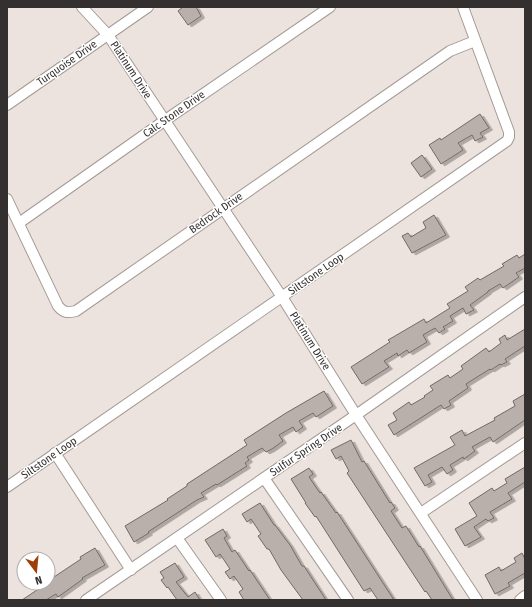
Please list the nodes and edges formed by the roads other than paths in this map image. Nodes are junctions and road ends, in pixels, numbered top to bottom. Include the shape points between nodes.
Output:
1 (82, 7) edge
2 (148, 7) edge
3 (330, 7) edge
4 (462, 7) edge
5 (108, 35) junction
6 (475, 41) junction
7 (7, 105) edge
8 (164, 121) junction
9 (7, 199) edge
10 (223, 208) junction
11 (18, 223) junction
12 (282, 297) junction
13 (525, 297) edge
14 (356, 415) junction
15 (525, 443) edge
16 (55, 453) junction
17 (264, 478) junction
18 (7, 487) edge
19 (420, 513) junction
20 (177, 538) junction
21 (131, 570) junction
22 (525, 596) edge
23 (90, 599) edge
24 (221, 600) edge
25 (348, 600) edge
26 (477, 600) edge
27 (520, 600) edge

1 - 5 street, Platinum Drive
2 - 5 street, Turquoise Drive
3 - 8 street, Calc Stone Drive
4 - 6 street, Siltstone Loop
5 - 7 street, Turquoise Drive
5 - 8 street, Platinum Drive
6 - 10 street, Bedrock Drive via 450,51
6 - 12 street, Siltstone Loop via 509,132 506,141
8 - 10 street, Platinum Drive
8 - 11 street, Calc Stone Drive
9 - 11 street, Bedrock Drive
10 - 11 street, Bedrock Drive via 76,311 68,313 58,306
10 - 12 street, Platinum Drive
12 - 14 street, Platinum Drive
12 - 16 street, Siltstone Loop
13 - 14 street, Sulfur Spring Drive
14 - 17 street, Sulfur Spring Drive
14 - 19 street, Platinum Drive
15 - 19 street
16 - 18 street, Siltstone Loop
16 - 21 street
17 - 20 street, Sulfur Spring Drive
17 - 25 street
19 - 26 street, Platinum Drive
20 - 21 street, Sulfur Spring Drive
20 - 24 street
21 - 23 street, Sulfur Spring Drive
22 - 27 street

